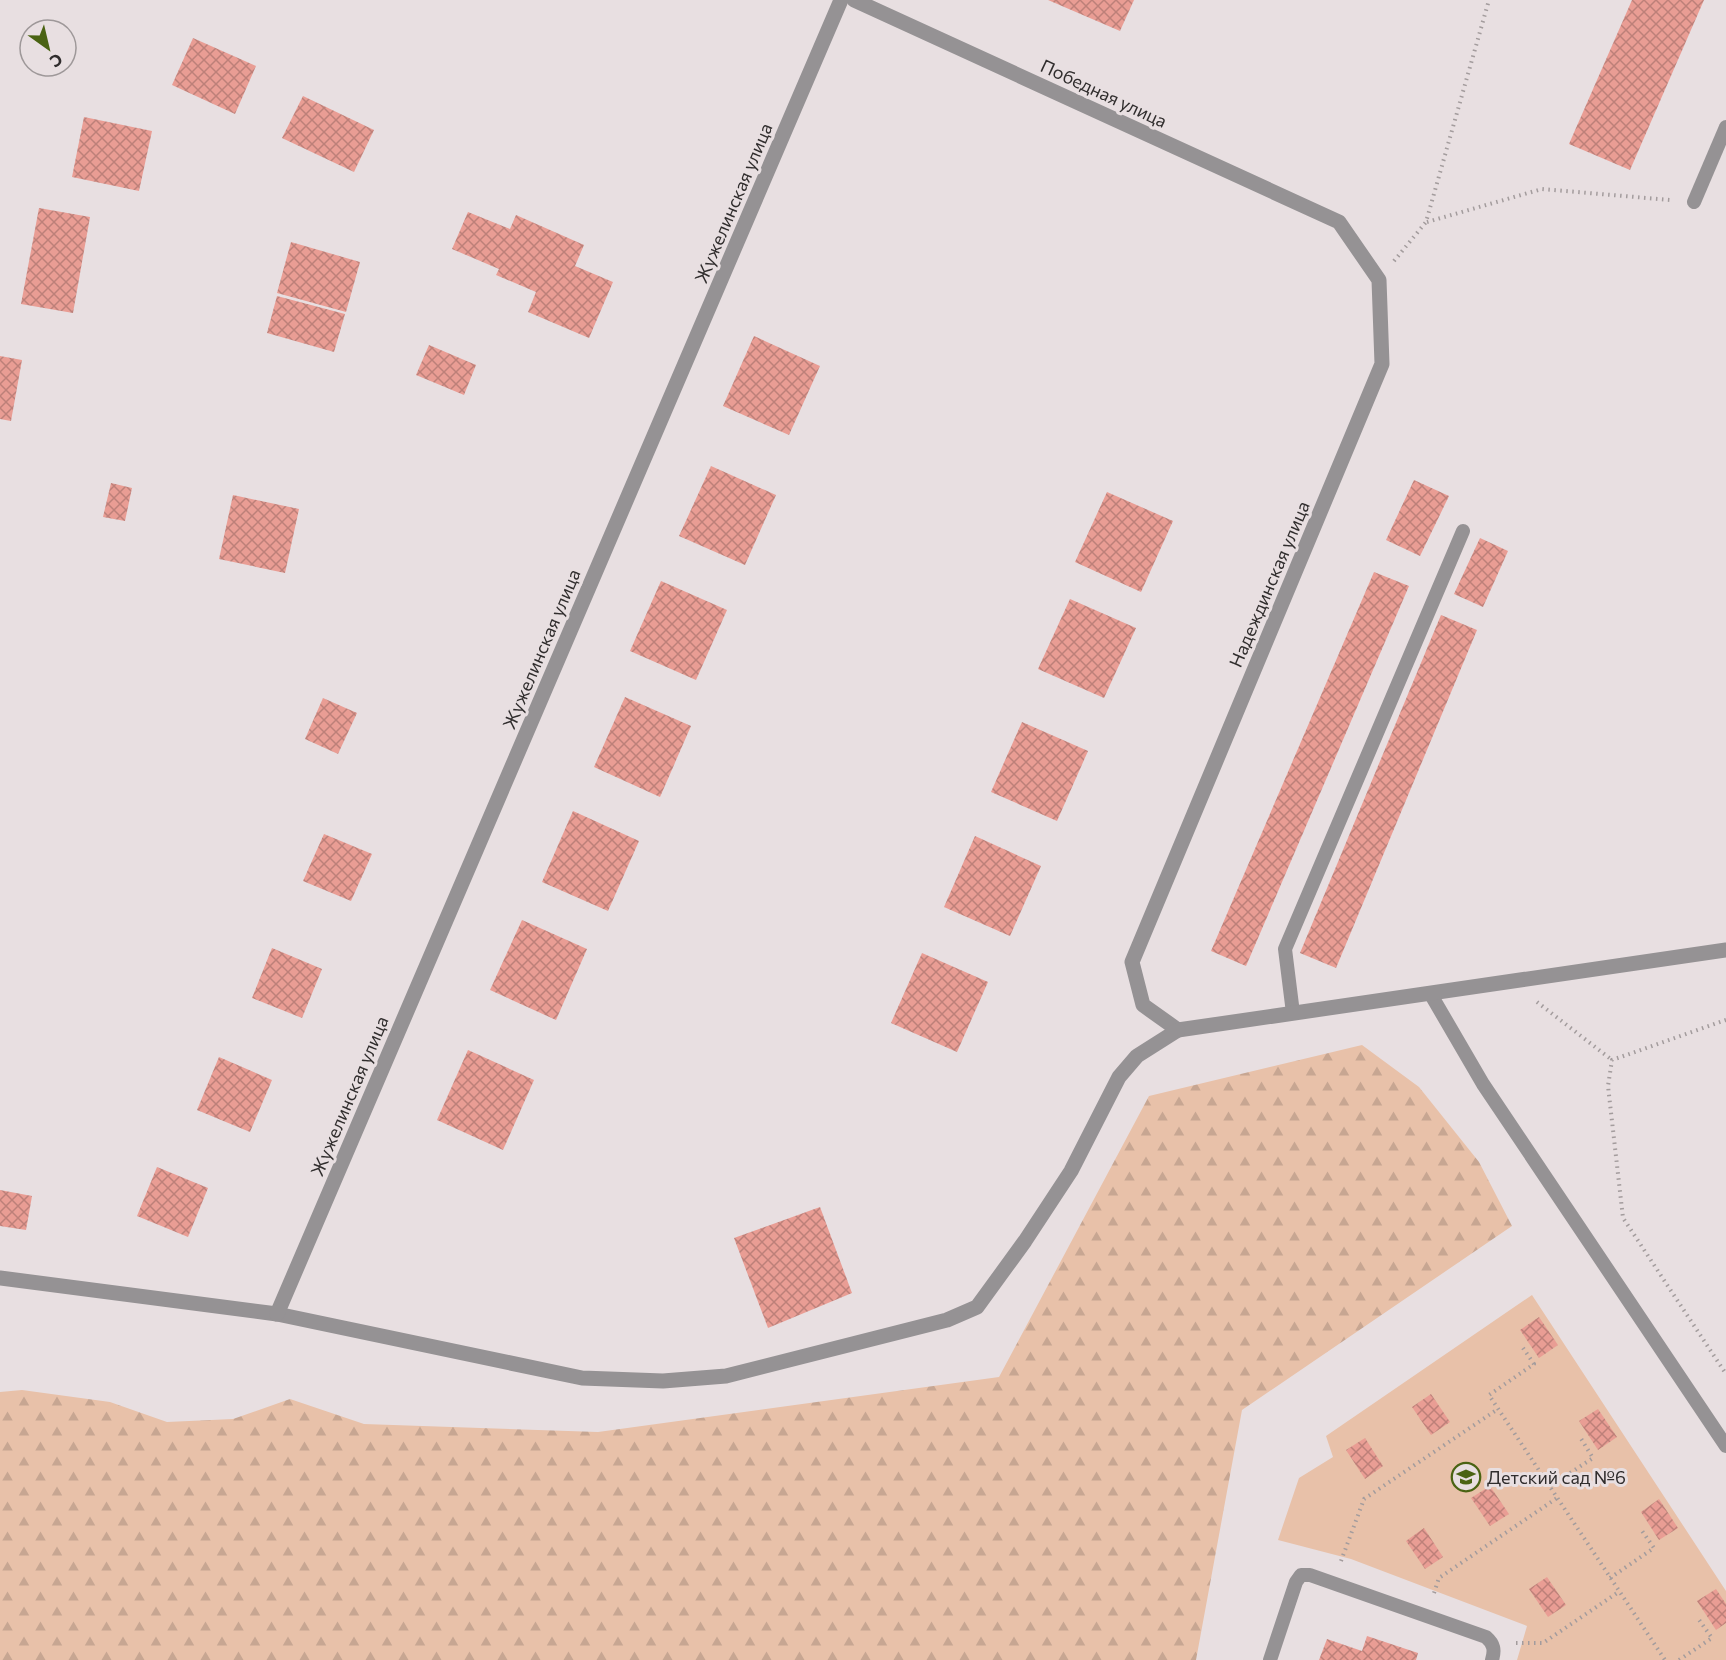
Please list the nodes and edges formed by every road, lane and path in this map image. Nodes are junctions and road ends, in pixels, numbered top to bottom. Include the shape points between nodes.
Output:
1 (841, 0) edge
2 (854, 0) edge
3 (1489, 0) edge
4 (1726, 127) edge
5 (1694, 202) joint
6 (1426, 222) junction
7 (1379, 280) junction
8 (1463, 531) dead end
9 (1726, 950) edge
10 (1509, 981) junction
11 (1430, 993) junction
12 (1293, 1013) junction
13 (1726, 1020) edge
14 (1178, 1030) junction
15 (1612, 1060) junction
16 (0, 1278) edge
17 (277, 1314) junction
18 (1523, 1348) dead end
19 (1726, 1374) edge
20 (1498, 1409) junction
21 (1580, 1437) dead end
22 (1726, 1446) edge
23 (1550, 1486) junction
24 (1557, 1498) junction
25 (1640, 1528) dead end
26 (1610, 1578) junction
27 (1333, 1582) junction
28 (1620, 1592) junction
29 (1426, 1616) junction
30 (1697, 1617) dead end
31 (1493, 1644) junction
32 (1270, 1660) edge
33 (1492, 1660) edge
34 (1665, 1660) edge
35 (1679, 1660) edge

1 - 17 street, Жужелинская улица
2 - 7 street, Победная улица via 1339,222
3 - 6 path
4 - 5 lane
5 - 6 path via 1542,189
6 - 7 path
7 - 14 street, Надеждинская улица via 1382,364 1132,962 1143,1005
8 - 12 lane via 1285,949
9 - 10 street
10 - 11 street
10 - 15 path
11 - 12 street
11 - 22 lane via 1483,1084
12 - 14 street
13 - 15 path
14 - 17 street via 1137,1056 1119,1077 1071,1171 1025,1241 976,1307 947,1320 726,1376 663,1381 582,1378
15 - 19 path via 1608,1086 1623,1218
16 - 17 street
18 - 20 path via 1534,1364 1489,1395
20 - 23 path
20 - 27 path via 1364,1499
21 - 23 path via 1593,1458
23 - 24 path
24 - 26 path
24 - 29 path via 1439,1578
25 - 26 path via 1654,1548
26 - 28 path
27 - 29 lane
27 - 32 lane via 1301,1575
28 - 31 path via 1543,1643
28 - 34 path
29 - 31 lane via 1486,1637
30 - 35 path via 1712,1638
31 - 33 lane

